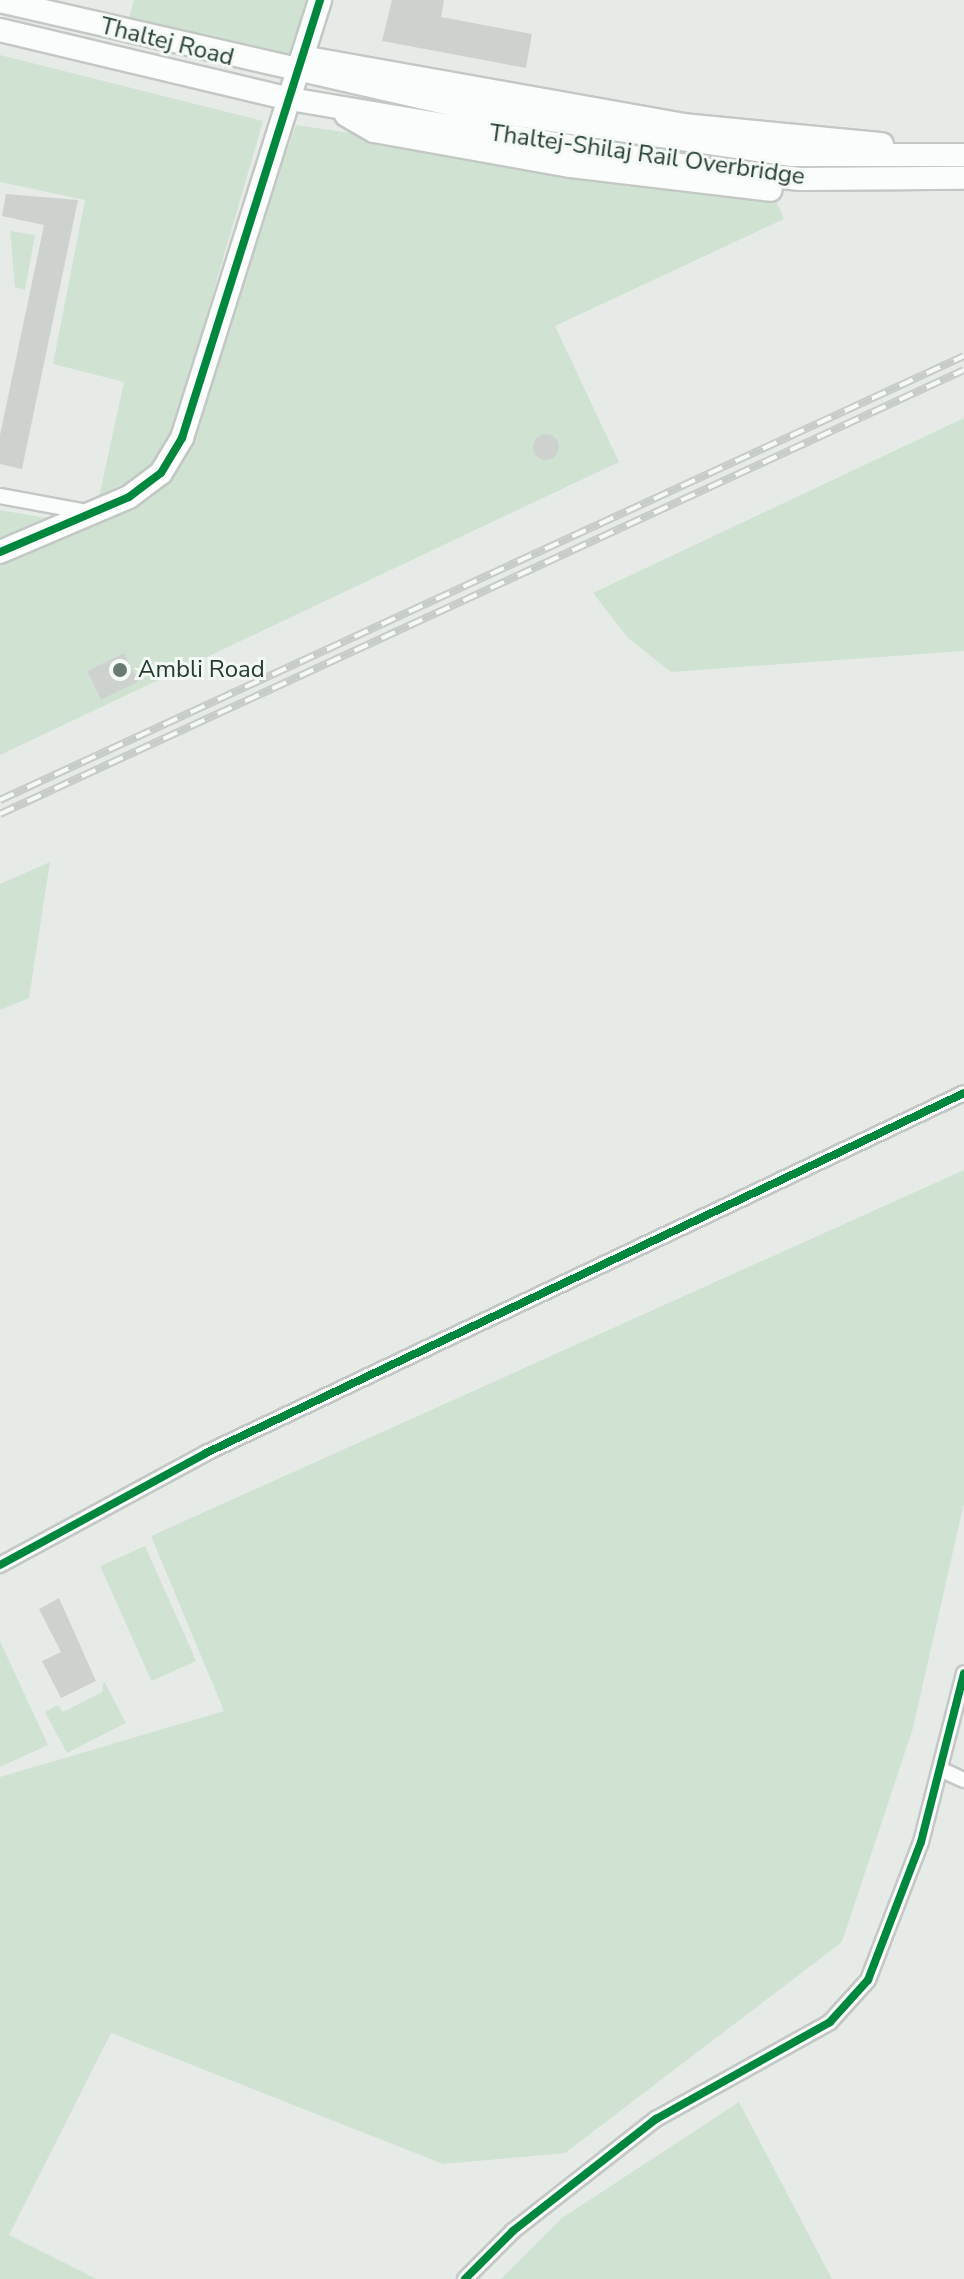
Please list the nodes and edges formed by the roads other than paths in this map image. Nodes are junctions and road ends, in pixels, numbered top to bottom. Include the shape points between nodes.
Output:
1 (320, 0) edge
2 (0, 1) edge
3 (0, 30) edge
4 (300, 65) junction
5 (335, 82) joint
6 (290, 99) junction
7 (333, 108) junction
8 (964, 146) edge
9 (964, 155) edge
10 (964, 178) edge
11 (964, 190) edge
12 (0, 496) edge
13 (87, 512) junction
14 (0, 552) edge
15 (964, 1093) edge
16 (0, 1565) edge
17 (964, 1673) edge
18 (940, 1769) junction
19 (964, 1780) edge
20 (465, 2279) edge

1 - 4 street
2 - 4 street, Thaltej Road
3 - 6 street, Thaltej Road
4 - 5 street, Thaltej Road
4 - 6 street
4 - 8 street via 723,130
5 - 9 street, Thaltej-Shilaj Rail Overbridge via 793,155
6 - 7 street, Thaltej Road
6 - 13 street via 182,438 161,473 129,497
7 - 10 street, Thaltej-Shilaj Rail Overbridge via 726,171
7 - 11 street via 374,131 707,186
12 - 13 street
13 - 14 street
15 - 16 street via 206,1453
17 - 18 street
18 - 19 street
18 - 20 street via 913,1864 890,1906 868,1980 830,2022 656,2119 513,2231

